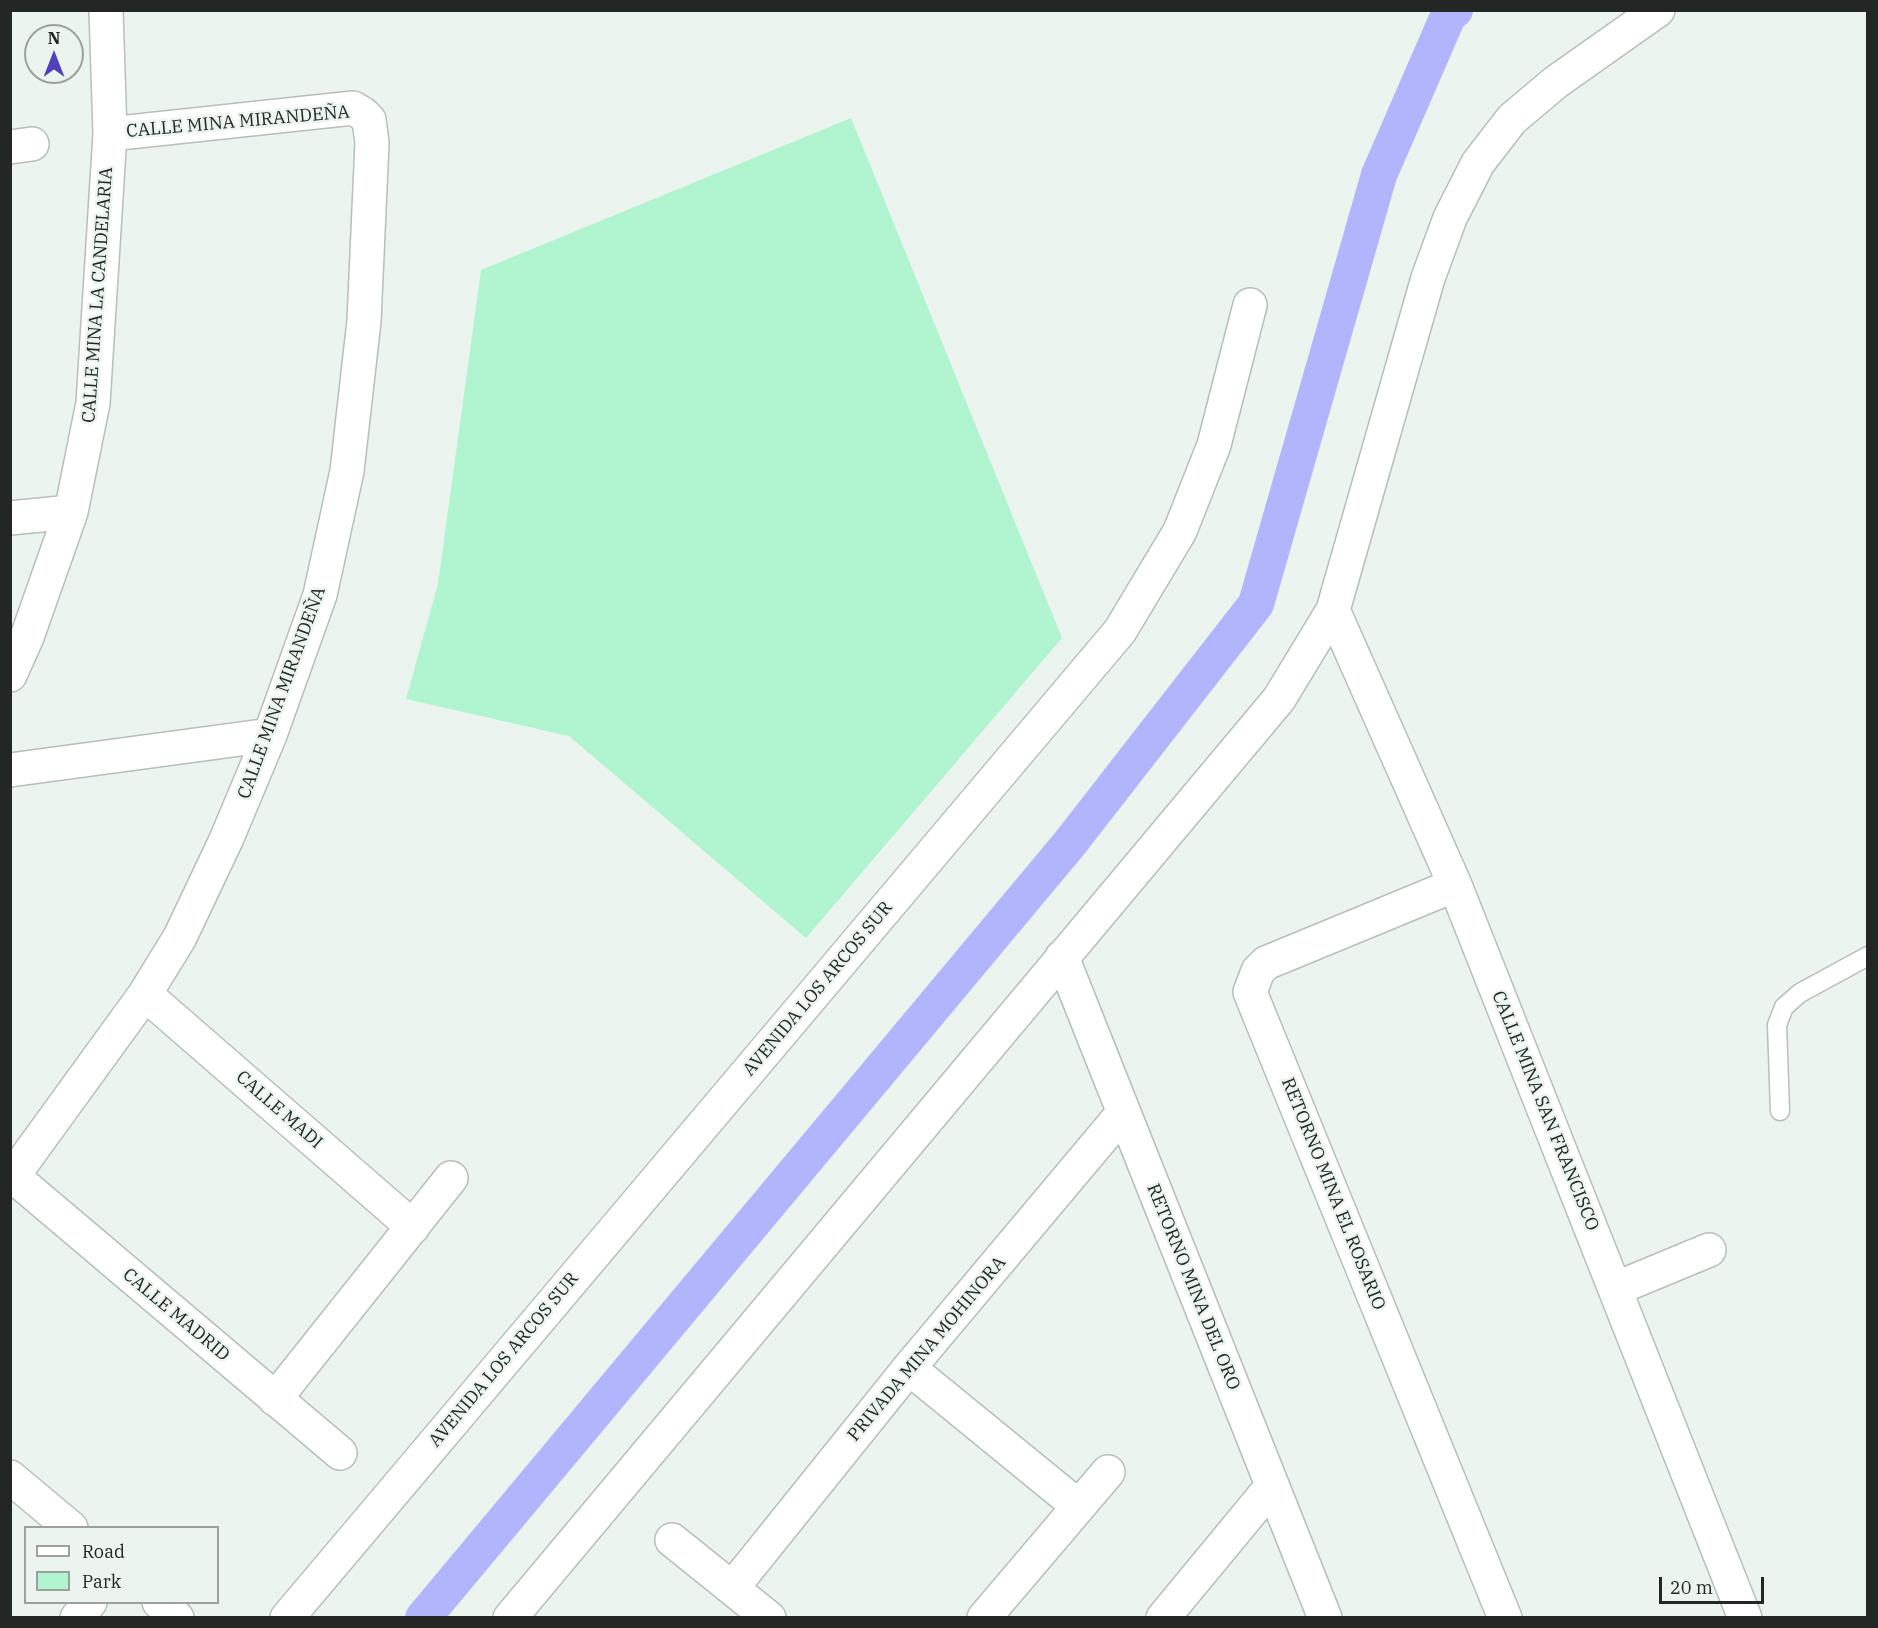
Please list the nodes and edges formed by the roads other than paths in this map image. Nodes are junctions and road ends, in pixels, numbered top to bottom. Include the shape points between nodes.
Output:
1 (106, 10) edge
2 (1658, 10) edge
3 (110, 134) junction
4 (1250, 305) dead end
5 (71, 512) junction
6 (10, 518) edge
7 (1333, 610) junction
8 (10, 675) edge
9 (270, 735) junction
10 (10, 770) edge
11 (1455, 885) junction
12 (1868, 956) edge
13 (1062, 957) junction
14 (145, 993) junction
15 (1780, 1111) dead end
16 (1124, 1113) junction
17 (451, 1178) dead end
18 (12, 1179) edge
19 (413, 1227) junction
20 (1709, 1250) dead end
21 (1615, 1289) junction
22 (909, 1368) junction
23 (275, 1399) junction
24 (340, 1453) dead end
25 (1108, 1472) dead end
26 (10, 1477) edge
27 (1272, 1485) junction
28 (1078, 1506) junction
29 (70, 1526) edge
30 (672, 1540) dead end
31 (733, 1587) junction
32 (88, 1604) edge
33 (161, 1604) edge
34 (77, 1617) edge
35 (177, 1617) edge
36 (287, 1617) edge
37 (510, 1617) edge
38 (769, 1617) edge
39 (984, 1617) edge
40 (1163, 1617) edge
41 (1325, 1617) edge
42 (1505, 1617) edge
43 (1745, 1617) edge

1 - 3 street, CALLE MINA LA CANDELARIA
2 - 7 street via 1556,82 1512,119 1478,163 1450,218 1428,278
3 - 5 street, CALLE MINA LA CANDELARIA via 93,403
3 - 9 street, CALLE MINA MIRANDEÑA via 352,108 369,120 372,131 364,321 347,471 320,595
4 - 36 street, AVENIDA LOS ARCOS SUR via 1214,445 1189,510 1120,631
5 - 6 street
5 - 8 street, CALLE MINA LA CANDELARIA
7 - 11 street, CALLE MINA SAN FRANCISCO
7 - 13 street via 1279,699
9 - 10 street
9 - 14 street, CALLE MINA MIRANDEÑA via 180,937
11 - 21 street, CALLE MINA SAN FRANCISCO
11 - 42 street, RETORNO MINA EL ROSARIO via 1266,963 1258,971 1250,992
12 - 15 lane via 1809,987 1784,1007 1777,1025
13 - 16 street, RETORNO MINA DEL ORO
13 - 37 street
14 - 18 street, CALLE MINA MIRANDEÑA
14 - 19 street, CALLE MADI
16 - 22 street, PRIVADA MINA MOHINORA
16 - 27 street, RETORNO MINA DEL ORO
17 - 19 street
18 - 23 street, CALLE MADRID
19 - 23 street
20 - 21 street
21 - 43 street, CALLE MINA SAN FRANCISCO
22 - 28 street
22 - 31 street, PRIVADA MINA MOHINORA
23 - 24 street, CALLE MADRID
25 - 28 street
26 - 29 street
27 - 40 street
27 - 41 street, RETORNO MINA DEL ORO
28 - 39 street
30 - 31 street
31 - 38 street
32 - 34 street
33 - 35 street

